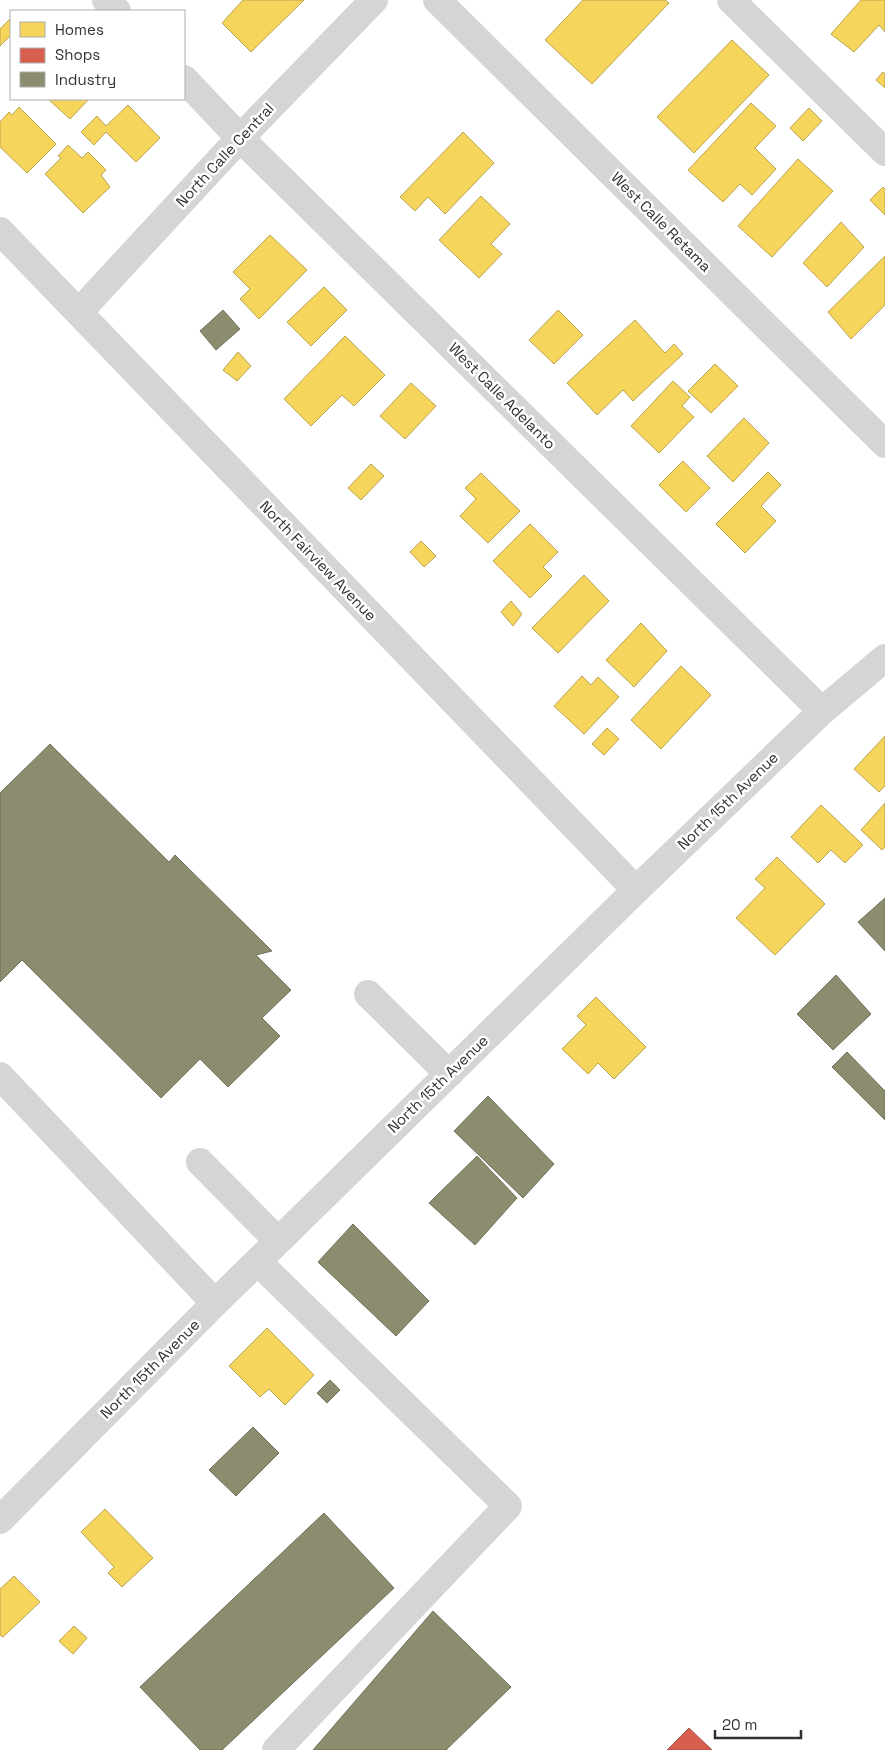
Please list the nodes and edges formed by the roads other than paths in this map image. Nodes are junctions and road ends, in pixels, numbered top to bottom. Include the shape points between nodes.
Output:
1 (106, 0) edge
2 (374, 0) edge
3 (437, 0) edge
4 (731, 0) edge
5 (116, 10) edge
6 (185, 80) edge
7 (240, 138) junction
8 (885, 152) edge
9 (0, 231) edge
10 (79, 312) junction
11 (885, 444) edge
12 (885, 658) edge
13 (822, 711) junction
14 (636, 890) junction
15 (368, 994) dead end
16 (449, 1074) junction
17 (0, 1076) edge
18 (200, 1162) dead end
19 (278, 1241) junction
20 (258, 1262) junction
21 (215, 1303) junction
22 (0, 1520) edge
23 (276, 1750) edge

1 - 5 street
2 - 7 street, North Calle Central
3 - 11 street, West Calle Retama
4 - 8 street
6 - 7 street, West Calle Adelanto
7 - 10 street, North Calle Central
7 - 13 street, West Calle Adelanto
9 - 10 street, North Fairview Avenue
10 - 14 street, North Fairview Avenue
12 - 13 street, North 15th Avenue
13 - 14 street, North 15th Avenue
14 - 16 street, North 15th Avenue
15 - 16 street
16 - 19 street, North 15th Avenue
17 - 21 street
18 - 19 street
19 - 20 street, North 15th Avenue
20 - 21 street, North 15th Avenue
20 - 23 street via 508,1506
21 - 22 street, North 15th Avenue

